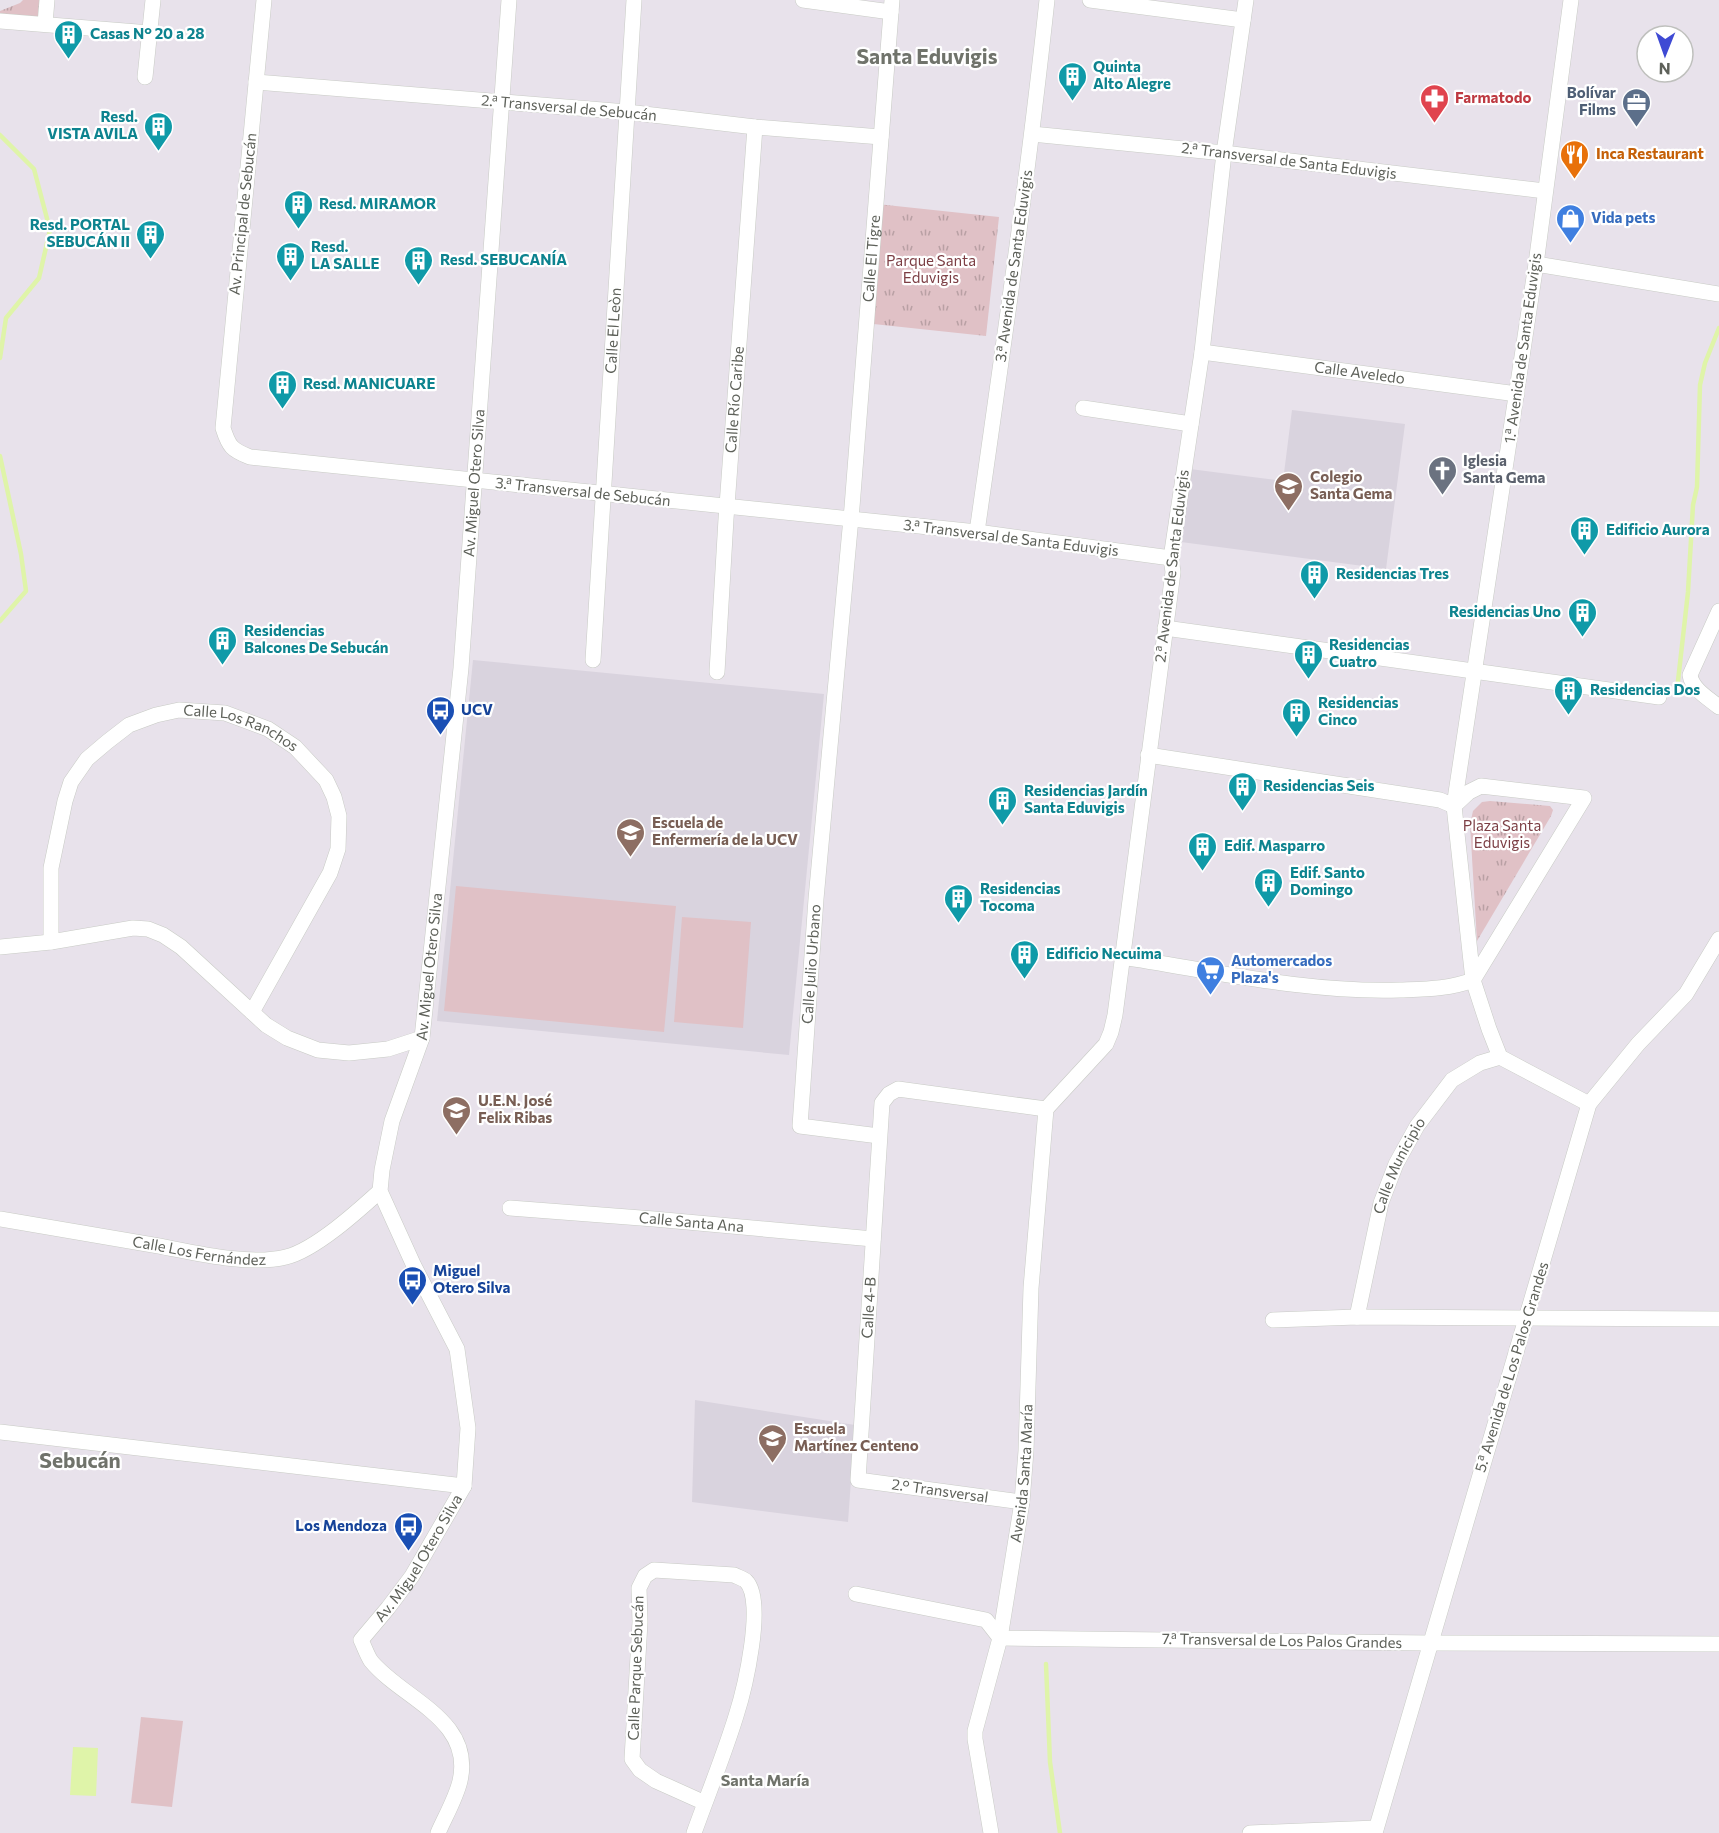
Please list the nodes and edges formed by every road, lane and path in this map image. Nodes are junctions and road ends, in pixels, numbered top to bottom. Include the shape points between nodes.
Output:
1 (47, 0) edge
2 (153, 0) edge
3 (264, 0) edge
4 (509, 0) edge
5 (634, 0) edge
6 (803, 0) edge
7 (1047, 0) edge
8 (1090, 0) edge
9 (1246, 0) edge
10 (1571, 0) edge
11 (892, 6) edge
12 (1243, 20) junction
13 (0, 21) edge
14 (45, 24) junction
15 (150, 33) junction
16 (145, 77) dead end
17 (256, 82) junction
18 (501, 101) junction
19 (627, 112) junction
20 (755, 127) junction
21 (1032, 134) junction
22 (881, 137) junction
23 (1224, 153) junction
24 (1545, 191) junction
25 (1536, 264) junction
26 (1719, 294) edge
27 (1202, 352) junction
28 (1517, 394) junction
29 (1083, 408) dead end
30 (1191, 424) junction
31 (223, 428) joint
32 (475, 481) junction
33 (602, 494) junction
34 (727, 506) junction
35 (851, 519) junction
36 (977, 532) junction
37 (1171, 558) junction
38 (1719, 610) edge
39 (1165, 628) junction
40 (593, 660) dead end
41 (717, 672) dead end
42 (1475, 673) junction
43 (1659, 697) dead end
44 (1719, 707) edge
45 (1148, 755) junction
46 (1454, 806) junction
47 (1719, 939) edge
48 (51, 942) junction
49 (0, 947) edge
50 (1122, 957) junction
51 (1473, 980) junction
52 (252, 1012) junction
53 (422, 1038) junction
54 (1500, 1057) junction
55 (1589, 1104) junction
56 (1046, 1108) junction
57 (879, 1136) junction
58 (380, 1191) junction
59 (510, 1208) dead end
60 (0, 1219) edge
61 (873, 1239) junction
62 (1357, 1317) junction
63 (1527, 1317) junction
64 (1719, 1319) edge
65 (1273, 1320) dead end
66 (0, 1432) edge
67 (858, 1480) joint
68 (464, 1486) junction
69 (1022, 1502) junction
70 (856, 1594) dead end
71 (1000, 1638) junction
72 (1430, 1643) junction
73 (1719, 1644) edge
74 (705, 1803) junction
75 (1376, 1831) edge
76 (438, 1833) edge
77 (694, 1833) edge
78 (991, 1833) edge
79 (1250, 1833) edge

1 - 14 street
2 - 15 street
3 - 17 street, Av. Principal de Sebucán
4 - 18 street, Av. Miguel Otero Silva
5 - 19 street, Calle El Leòn
6 - 11 street
7 - 21 street, 3.ª Avenida de Santa Eduvigis
8 - 12 street
9 - 12 street, 2.ª Avenida de Santa Eduvigis
10 - 24 street, 1.ª Avenida de Santa Eduvigis
11 - 22 street, Calle El Tigre
12 - 23 street, 2.ª Avenida de Santa Eduvigis
13 - 14 street
14 - 15 street
15 - 16 street
17 - 18 street, 2.ª Transversal de Sebucán
17 - 31 street, Av. Principal de Sebucán
18 - 19 street, 2.ª Transversal de Sebucán
18 - 32 street, Av. Miguel Otero Silva
19 - 20 street, 2.ª Transversal de Sebucán
19 - 33 street, Calle El Leòn
20 - 22 street, 2.ª Transversal de Sebucán
20 - 34 street, Calle Río Caribe
21 - 23 street, 2.ª Transversal de Santa Eduvigis
21 - 36 street, 3.ª Avenida de Santa Eduvigis
22 - 35 street, Calle El Tigre
23 - 24 street, 2.ª Transversal de Santa Eduvigis
23 - 27 street, 2.ª Avenida de Santa Eduvigis
24 - 25 street, 1.ª Avenida de Santa Eduvigis
25 - 26 street
25 - 28 street, 1.ª Avenida de Santa Eduvigis
27 - 28 street, Calle Aveledo
27 - 30 street, 2.ª Avenida de Santa Eduvigis
28 - 42 street, 1.ª Avenida de Santa Eduvigis
29 - 30 street
30 - 37 street, 2.ª Avenida de Santa Eduvigis
31 - 32 street, 3.ª Transversal de Sebucán via 235,452 250,458
32 - 33 street, 3.ª Transversal de Sebucán
32 - 53 street, Av. Miguel Otero Silva via 461,668
33 - 34 street, 3.ª Transversal de Sebucán
33 - 40 street, Calle El Leòn
34 - 35 street, 3.ª Transversal de Sebucán
34 - 41 street, Calle Río Caribe
35 - 36 street, 3.ª Transversal de Santa Eduvigis
35 - 57 street, Calle Julio Urbano via 816,899 800,1126
36 - 37 street, 3.ª Transversal de Santa Eduvigis
37 - 39 street, 2.ª Avenida de Santa Eduvigis via 1173,572
38 - 44 street via 1690,675 1695,687
39 - 42 street
39 - 45 street, 2.ª Avenida de Santa Eduvigis
42 - 43 street
42 - 46 street, 1.ª Avenida de Santa Eduvigis
45 - 46 street via 1440,800
45 - 50 street, 2.ª Avenida de Santa Eduvigis
46 - 51 street, 1.ª Avenida de Santa Eduvigis
46 - 51 street via 1481,786 1584,798
47 - 55 street, 5.ª Avenida de Los Palos Grandes via 1686,994
48 - 49 street
48 - 52 street via 123,929 148,929 181,947
48 - 52 street, Calle Los Ranchos via 51,868 58,831 71,782 87,759 129,725 156,715 179,710 225,713 268,729 295,747 326,780 339,816 338,849 330,873
50 - 51 street via 1306,987 1373,991 1457,986
50 - 56 street, 2.ª Avenida de Santa Eduvigis via 1115,1015 1106,1044
51 - 54 street
52 - 53 street via 287,1038 318,1050 350,1053 388,1049
53 - 58 street, Av. Miguel Otero Silva via 392,1121
54 - 55 street
54 - 62 street, Calle Municipio via 1480,1063 1452,1080 1417,1126 1396,1164 1381,1203
55 - 63 street, 5.ª Avenida de Los Palos Grandes
56 - 57 street via 898,1089 882,1103
56 - 69 street, Avenida Santa María via 1031,1288
57 - 61 street, Calle 4-B
58 - 60 street, Calle Los Fernández via 308,1247 288,1257 264,1259 209,1255
58 - 68 street, Av. Miguel Otero Silva via 457,1349 468,1428
59 - 61 street, Calle Santa Ana
61 - 67 street, Calle 4-B
62 - 63 street
62 - 65 street
63 - 64 street
63 - 72 street, 5.ª Avenida de Los Palos Grandes
66 - 68 street
67 - 69 street, 2.° Transversal
68 - 76 street, Av. Miguel Otero Silva via 412,1576 361,1640 370,1660 430,1710 457,1742 460,1782
69 - 71 street, Avenida Santa María
70 - 71 street via 986,1620
71 - 72 street, 7.ª Transversal de Los Palos Grandes
71 - 78 street, Avenida Santa María via 975,1739
72 - 73 street, 7.ª Transversal de Los Palos Grandes
72 - 75 street, 5.ª Avenida de Los Palos Grandes
74 - 74 street, Calle Parque Sebucán via 741,1693 754,1628 753,1591 746,1580 734,1575 654,1570 645,1576 639,1588 632,1759 656,1781
74 - 77 street, Calle Parque Sebucán
75 - 79 street

